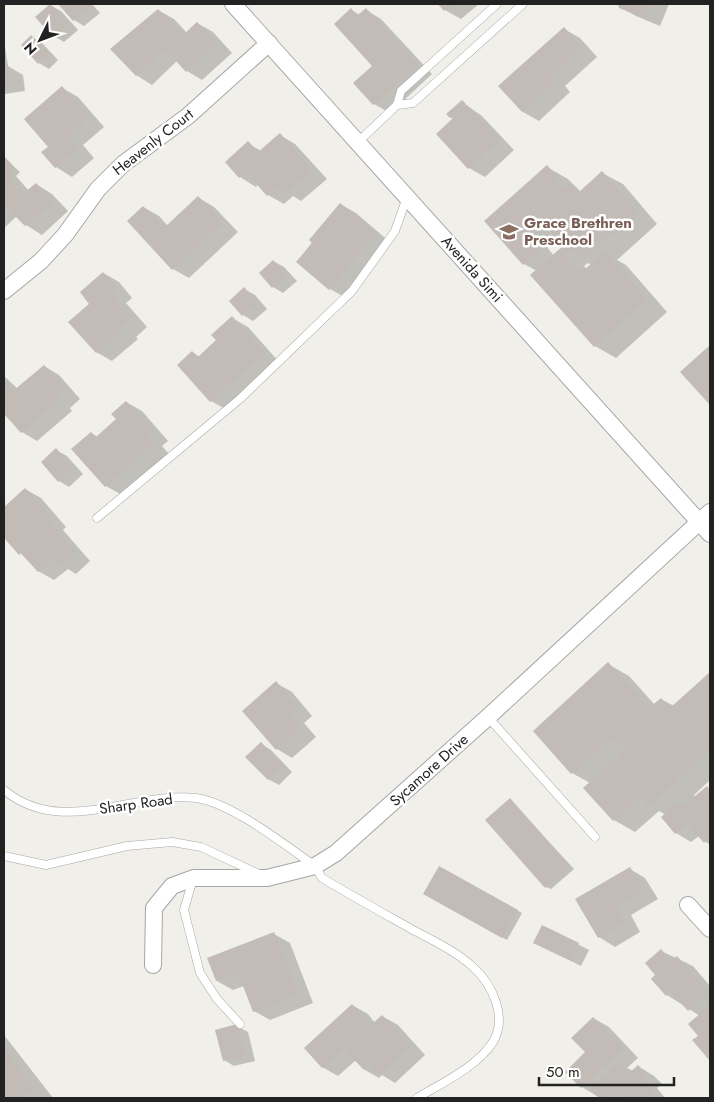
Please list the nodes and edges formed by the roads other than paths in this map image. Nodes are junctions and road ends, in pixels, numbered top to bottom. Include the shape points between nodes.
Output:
1 (233, 4) edge
2 (497, 4) edge
3 (522, 4) edge
4 (269, 43) junction
5 (397, 106) junction
6 (358, 142) junction
7 (407, 197) junction
8 (4, 290) edge
9 (97, 518) dead end
10 (707, 522) edge
11 (488, 716) junction
12 (4, 790) edge
13 (595, 836) dead end
14 (4, 856) edge
15 (316, 866) junction
16 (194, 878) junction
17 (267, 878) junction
18 (688, 905) dead end
19 (710, 929) edge
20 (153, 965) dead end
21 (240, 1024) dead end
22 (417, 1098) edge

1 - 4 street, Avenida Simi
2 - 5 lane via 401,91
3 - 5 lane via 413,102
4 - 6 street, Avenida Simi
4 - 8 street, Heavenly Court via 188,116 123,164 98,189 65,235 41,261
5 - 6 lane
6 - 7 street, Avenida Simi
7 - 9 lane via 395,231 352,291 241,398
7 - 10 street, Avenida Simi
10 - 11 street, Sycamore Drive
11 - 13 lane
11 - 15 street, Sycamore Drive via 355,837
12 - 15 lane, Sharp Road via 21,803 42,811 69,814 171,797 198,798 227,809
14 - 17 lane via 46,865 126,846 172,842 201,847
15 - 17 street, Sycamore Drive
15 - 22 lane, Sharp Road via 322,878 440,944 472,966 487,983 498,1004 499,1027 494,1042 479,1058
16 - 17 street, Sycamore Drive
16 - 20 street, Sycamore Drive via 172,886 154,908
16 - 21 lane via 184,910 200,973 217,999
18 - 19 street

